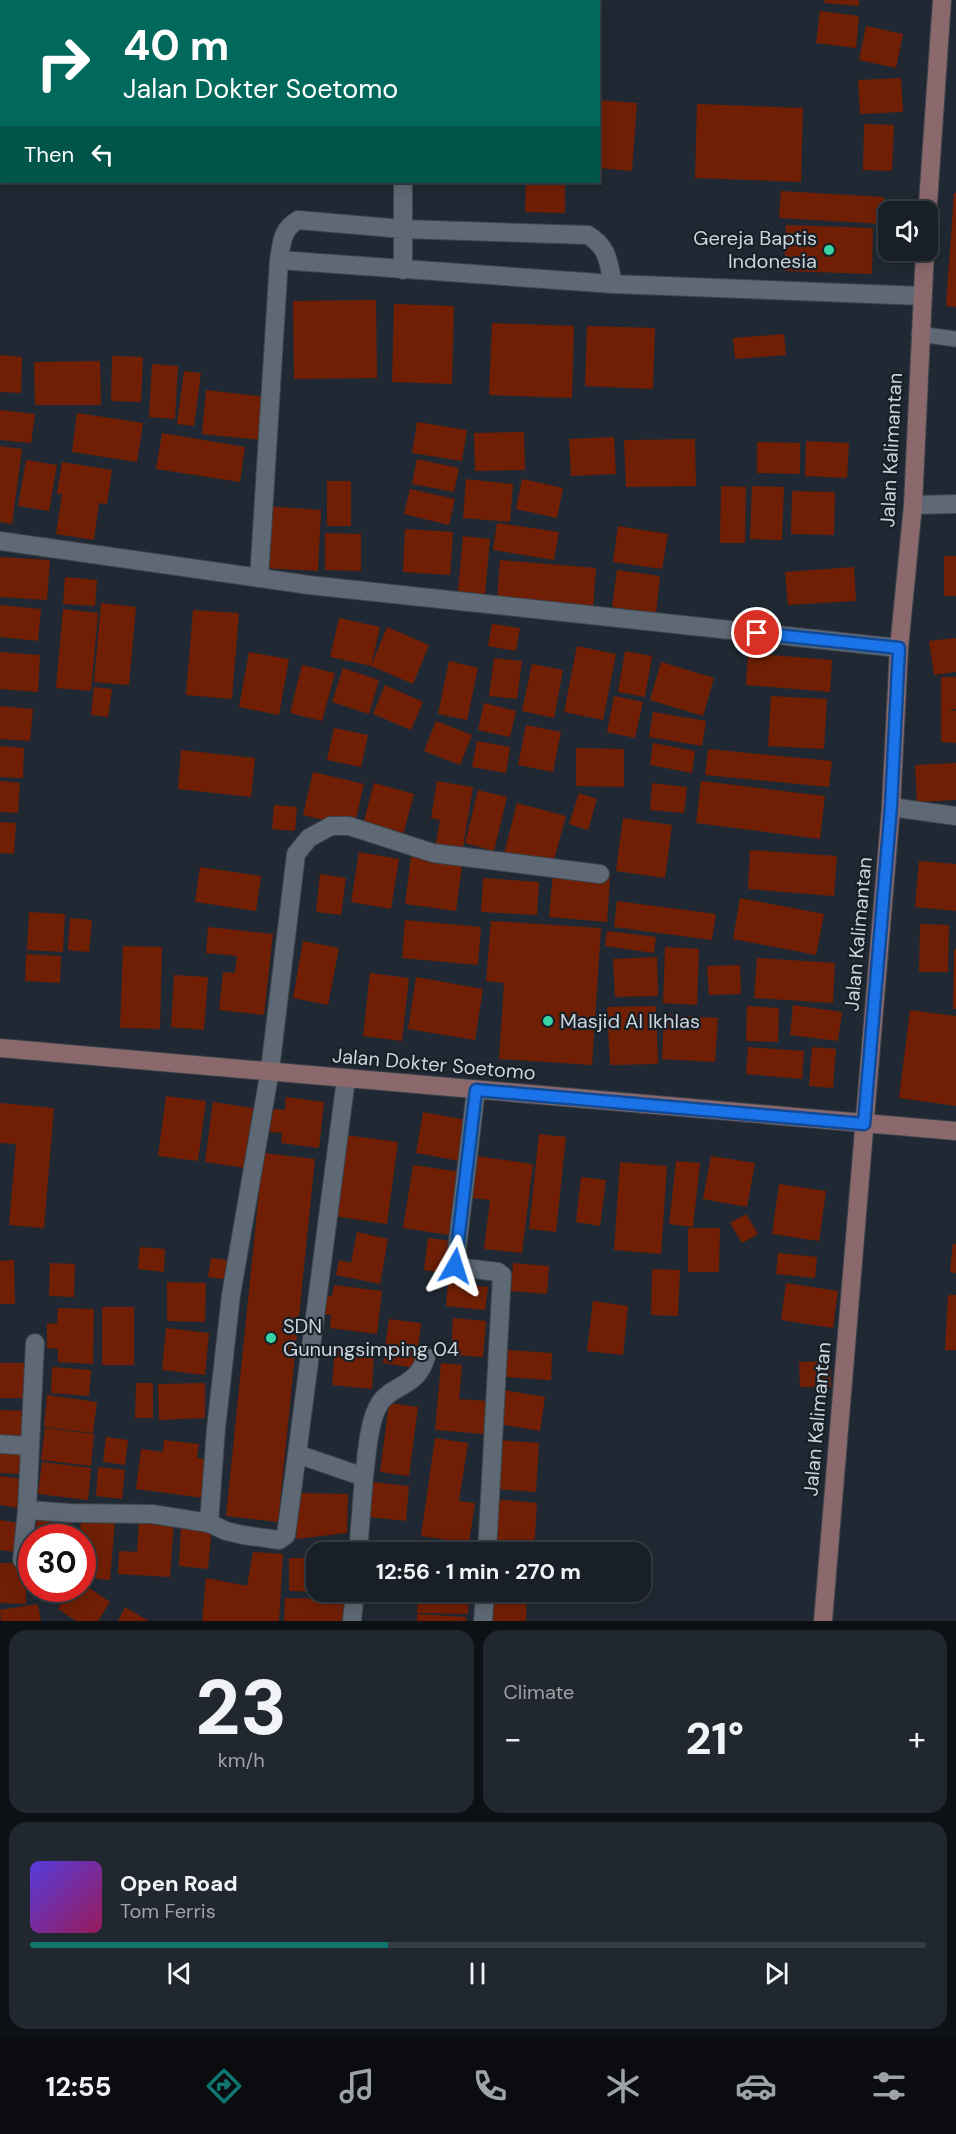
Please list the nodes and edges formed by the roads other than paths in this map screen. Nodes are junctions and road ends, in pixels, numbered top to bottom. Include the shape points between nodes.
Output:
1 (942, 0) edge
2 (403, 183) edge
3 (928, 201) edge
4 (403, 230) junction
5 (279, 260) junction
6 (924, 261) edge
7 (403, 270) junction
8 (613, 284) junction
9 (922, 296) junction
10 (919, 334) junction
11 (956, 339) edge
12 (956, 504) edge
13 (913, 505) junction
14 (0, 541) edge
15 (259, 578) junction
16 (899, 648) junction
17 (891, 807) junction
18 (956, 816) edge
19 (600, 874) dead end
20 (0, 1048) edge
21 (270, 1070) junction
22 (346, 1079) junction
23 (476, 1090) junction
24 (864, 1124) junction
25 (956, 1131) edge
26 (34, 1342) dead end
27 (426, 1357) dead end
28 (0, 1444) edge
29 (30, 1446) junction
30 (297, 1454) junction
31 (364, 1477) junction
32 (27, 1510) junction
33 (209, 1523) junction
34 (26, 1524) edge
35 (359, 1542) edge
36 (488, 1542) edge
37 (354, 1602) edge
38 (484, 1602) edge
39 (352, 1621) edge
40 (483, 1621) edge
41 (823, 1621) edge

1 - 3 street
2 - 4 street
4 - 5 street via 298,220 284,235
4 - 7 street
4 - 8 street via 588,235 606,252
5 - 7 street
5 - 15 street
6 - 9 street, Jalan Kalimantan
7 - 8 street
8 - 9 street
9 - 10 street, Jalan Kalimantan
10 - 11 lane
10 - 13 street, Jalan Kalimantan
12 - 13 street
13 - 16 street, Jalan Kalimantan
14 - 15 street
15 - 16 street
16 - 17 street, Jalan Kalimantan
17 - 18 street
17 - 24 street, Jalan Kalimantan
19 - 21 street via 433,853 349,826 331,826 309,838 296,854
20 - 21 street, Jalan Dokter Soetomo
21 - 22 street, Jalan Dokter Soetomo
21 - 33 street via 231,1295
22 - 23 street, Jalan Dokter Soetomo
22 - 30 street
23 - 24 street, Jalan Dokter Soetomo
23 - 36 street via 455,1264 502,1275
24 - 25 street, Jalan Dokter Soetomo
24 - 41 street, Jalan Kalimantan
26 - 29 street
27 - 31 street via 412,1380 380,1403
28 - 29 street
29 - 32 street
30 - 31 street
30 - 33 street via 284,1539 243,1535
31 - 35 street
32 - 33 street via 152,1514
32 - 34 street
37 - 39 street
38 - 40 street

